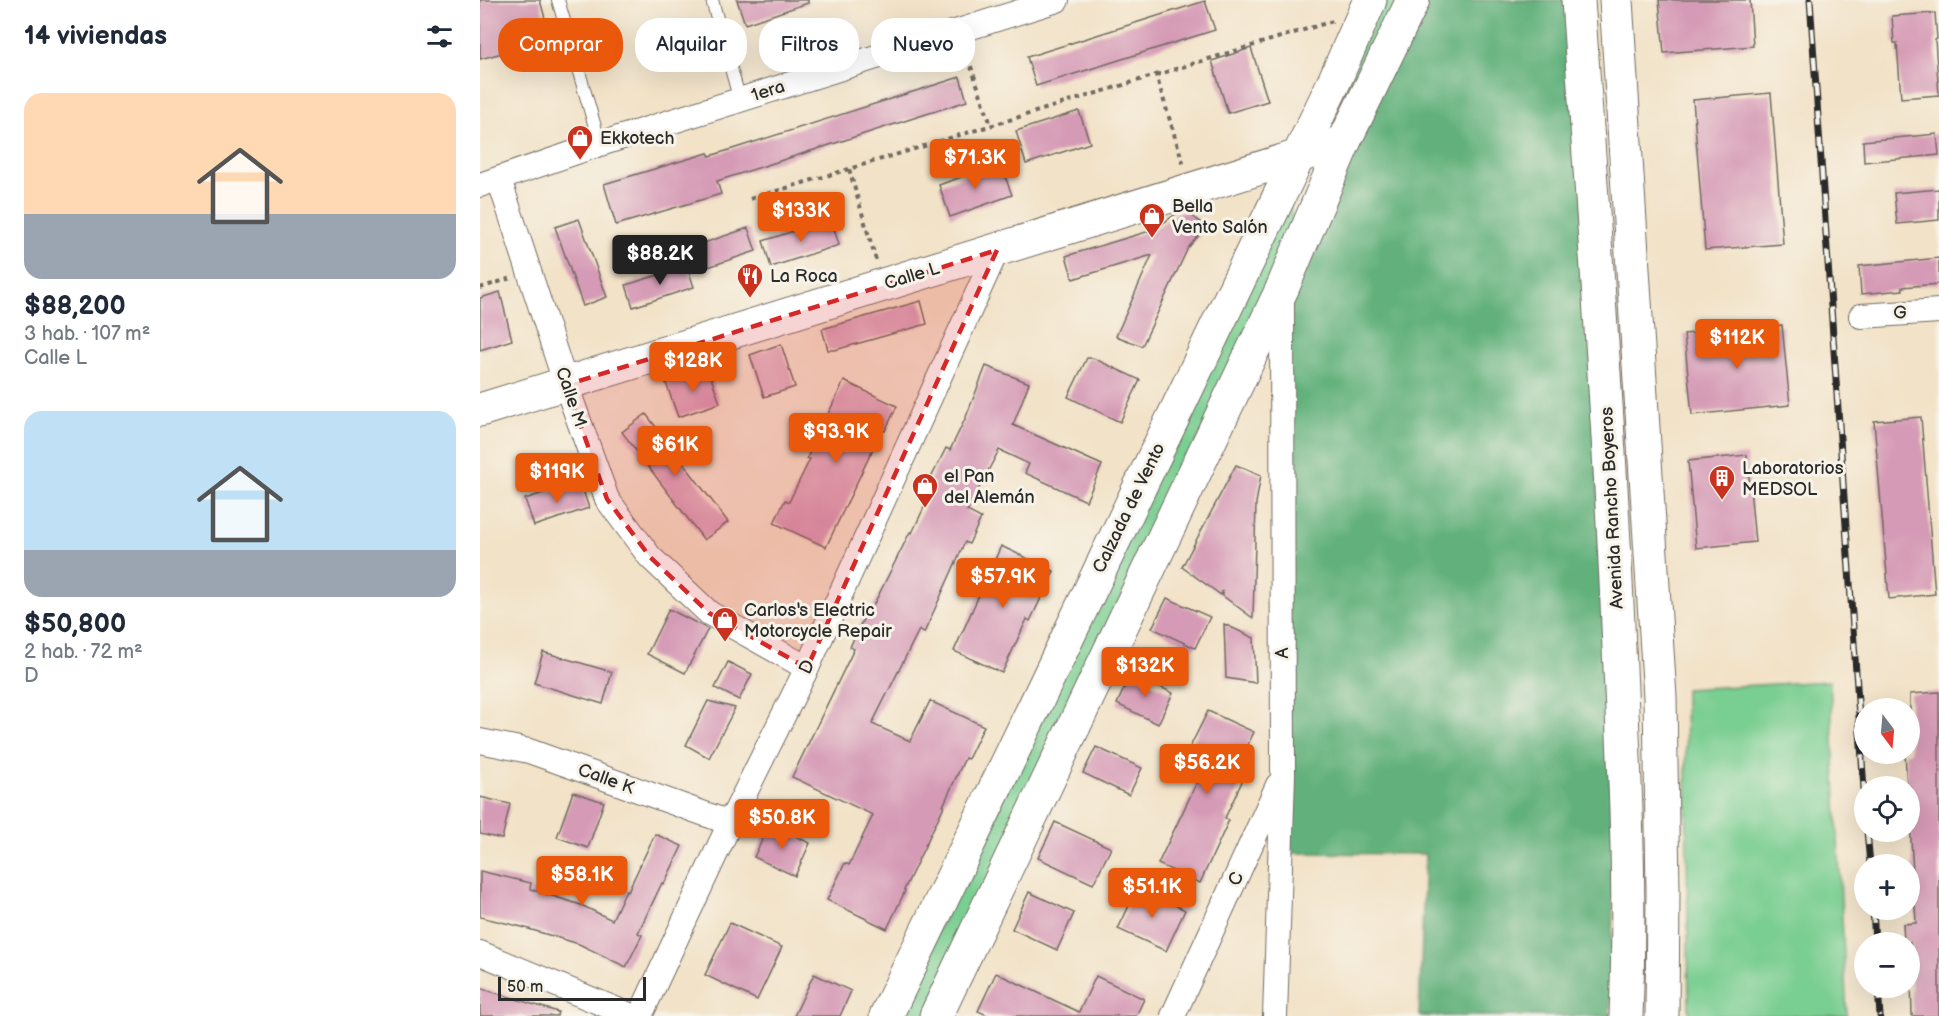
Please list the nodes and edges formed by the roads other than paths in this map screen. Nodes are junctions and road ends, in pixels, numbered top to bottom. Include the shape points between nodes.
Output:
1 (558, 0) edge
2 (712, 0) edge
3 (1057, 0) edge
4 (1413, 0) edge
5 (1578, 0) edge
6 (1616, 0) edge
7 (1367, 6) edge
8 (1333, 84) junction
9 (1366, 97) junction
10 (740, 100) junction
11 (1344, 142) junction
12 (600, 144) junction
13 (1297, 157) junction
14 (489, 182) edge
15 (1283, 187) junction
16 (1314, 212) junction
17 (997, 250) junction
18 (1282, 290) junction
19 (1939, 311) edge
20 (1861, 316) dead end
21 (566, 385) junction
22 (480, 410) edge
23 (807, 668) junction
24 (480, 741) edge
25 (1283, 775) junction
26 (730, 823) junction
27 (480, 953) edge
28 (632, 1016) edge
29 (640, 1016) edge
30 (886, 1016) edge
31 (936, 1016) edge
32 (1173, 1016) edge
33 (1275, 1016) edge
34 (1626, 1016) edge
35 (1662, 1016) edge

1 - 12 lane
2 - 10 lane
3 - 10 street, 1era
4 - 9 main road
5 - 34 main road, Avenida Rancho Boyeros via 1617,590 1628,852
6 - 35 main road, Avenida Rancho Boyeros via 1660,697
7 - 8 main road, Calzada de Vento
8 - 9 main road via 1332,97 1340,105 1353,107
8 - 13 main road, Calzada de Vento
9 - 11 main road
10 - 12 street, 1era
11 - 13 main road, Calle L
11 - 16 main road
12 - 14 street, 1era
13 - 15 main road, Calzada de Vento
13 - 17 main road, Calle L
14 - 21 street, Calle M via 529,272
15 - 16 main road via 1305,186 1311,192
15 - 30 main road, Calzada de Vento
16 - 18 main road
17 - 21 main road, Calle L
17 - 23 street, D
18 - 25 street, A
18 - 31 main road
19 - 20 street, G
21 - 22 main road, Calle L
21 - 23 street, Calle M via 607,499 650,557 709,613
23 - 26 street, D
24 - 26 street, Calle K via 529,751
25 - 32 street, C
25 - 33 street, A
26 - 29 street, D
27 - 28 street

